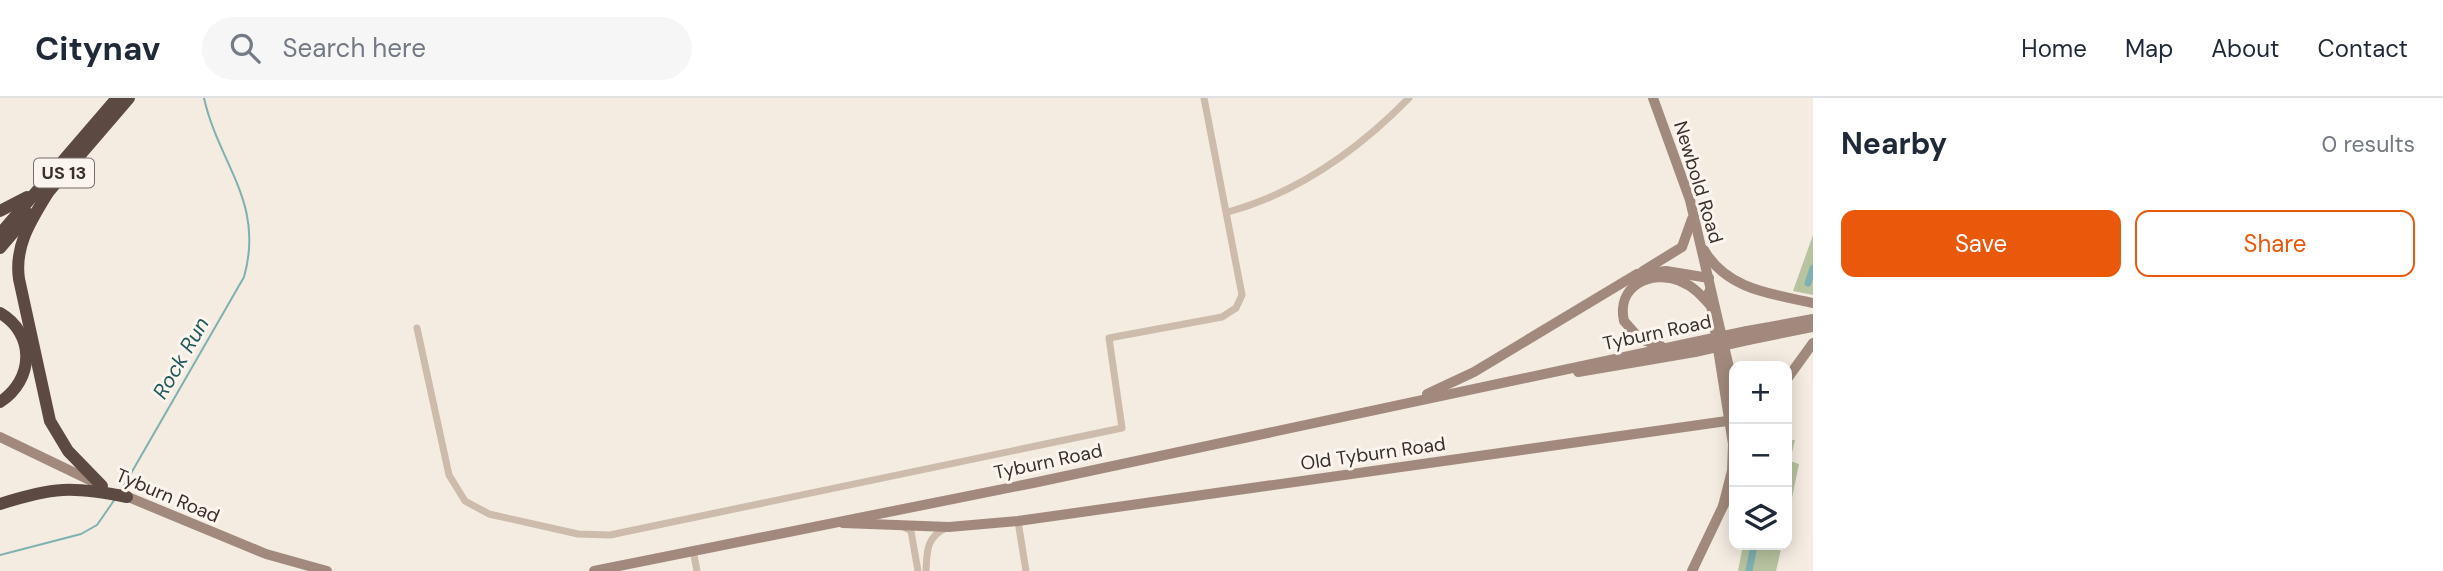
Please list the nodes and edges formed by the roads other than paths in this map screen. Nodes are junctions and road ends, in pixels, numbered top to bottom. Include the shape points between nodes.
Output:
1 (117, 98) edge
2 (129, 98) edge
3 (1204, 98) edge
4 (1409, 98) edge
5 (1653, 98) edge
6 (43, 191) junction
7 (1692, 208) junction
8 (0, 211) edge
9 (1228, 212) junction
10 (0, 234) edge
11 (1701, 245) junction
12 (0, 248) edge
13 (1637, 274) junction
14 (1709, 278) junction
15 (1813, 303) edge
16 (1710, 305) junction
17 (0, 313) edge
18 (1813, 319) edge
19 (1813, 327) edge
20 (418, 328) dead end
21 (1748, 336) junction
22 (1813, 343) edge
23 (1672, 345) junction
24 (1692, 347) junction
25 (1729, 366) edge
26 (1792, 372) edge
27 (1508, 382) junction
28 (0, 402) edge
29 (1404, 403) junction
30 (1729, 404) edge
31 (1729, 420) edge
32 (1732, 424) edge
33 (0, 437) edge
34 (1733, 487) edge
35 (101, 489) junction
36 (127, 497) joint
37 (0, 504) edge
38 (1723, 506) junction
39 (1018, 521) junction
40 (825, 522) junction
41 (901, 526) junction
42 (948, 527) junction
43 (693, 550) junction
44 (327, 571) edge
45 (594, 571) edge
46 (697, 571) edge
47 (918, 571) edge
48 (926, 571) edge
49 (1026, 571) edge
50 (1692, 571) edge

1 - 6 highway, US 13
2 - 6 highway, US 13
3 - 9 street
4 - 9 street via 1374,131 1324,167 1268,198
5 - 7 main road, Newbold Road
6 - 8 highway
6 - 10 highway, US 13
6 - 12 highway, US 13
6 - 35 highway via 23,238 19,279 50,421 68,451
7 - 11 main road, Newbold Road
7 - 13 main road via 1691,228 1682,247
9 - 20 street via 1243,291 1236,308 1218,318 1109,338 1122,428 610,535 585,536 518,521 489,514 464,501 446,466
11 - 14 main road, Newbold Road
11 - 15 main road via 1713,262 1743,286
13 - 14 main road via 1666,271
13 - 29 main road via 1474,372
14 - 16 main road, Newbold Road
14 - 25 main road, Newbold Road
16 - 23 main road via 1689,285 1664,276 1644,280 1631,289 1622,306 1627,327 1647,343
16 - 30 main road, Newbold Road
17 - 28 highway via 19,330 27,358 18,386
18 - 21 main road, Tyburn Road
19 - 21 main road, Tyburn Road
21 - 24 main road, Tyburn Road, bridge
22 - 26 main road
23 - 24 main road, Tyburn Road
23 - 27 main road, Tyburn Road
24 - 27 main road, Tyburn Road
27 - 29 main road, Tyburn Road
29 - 40 main road, Tyburn Road via 1033,483
31 - 39 main road, Old Tyburn Road
32 - 38 main road, Newbold Road via 1733,461
33 - 35 main road, Tyburn Road
34 - 38 main road
35 - 36 highway
35 - 37 highway via 58,488
36 - 44 main road, Tyburn Road via 267,554
38 - 50 main road
39 - 42 main road, Old Tyburn Road
39 - 49 street
40 - 41 main road, Old Tyburn Road
40 - 43 main road, Tyburn Road
41 - 42 main road, Old Tyburn Road
41 - 47 street via 911,531
42 - 48 street via 929,542
43 - 45 main road, Tyburn Road
43 - 46 street

